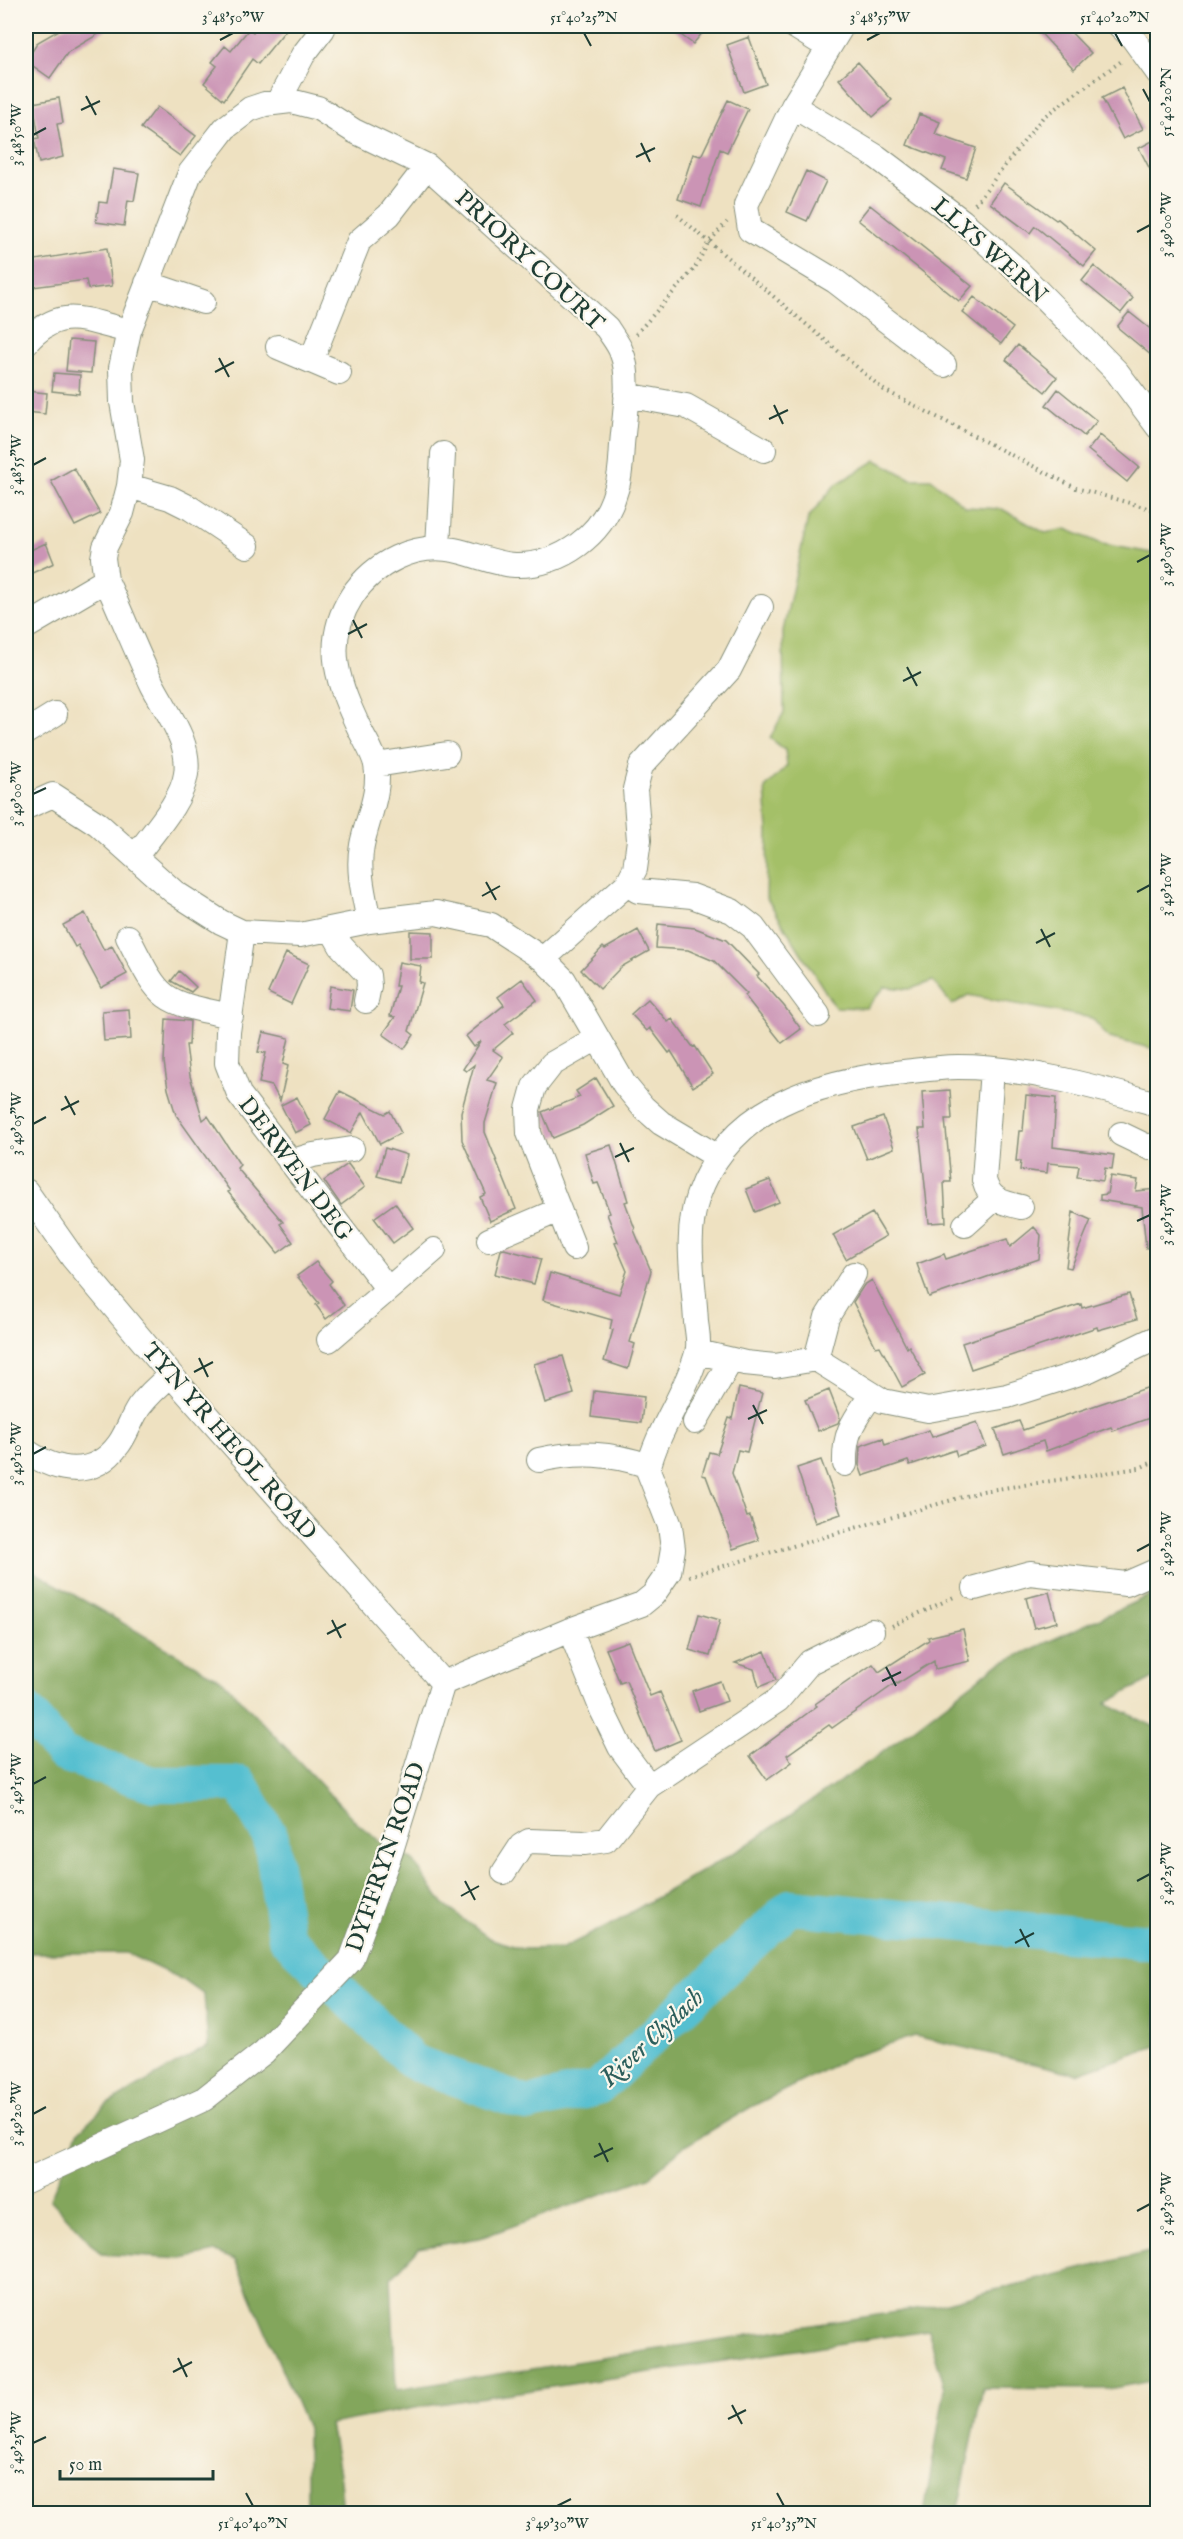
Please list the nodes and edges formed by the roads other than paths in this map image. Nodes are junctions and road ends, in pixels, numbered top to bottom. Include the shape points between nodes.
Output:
1 (794, 26) edge
2 (842, 26) edge
3 (323, 29) dead end
4 (1135, 34) edge
5 (828, 47) junction
6 (1158, 73) edge
7 (278, 102) junction
8 (793, 106) junction
9 (428, 166) junction
10 (147, 283) junction
11 (203, 302) dead end
12 (129, 331) junction
13 (26, 343) edge
14 (278, 347) dead end
15 (311, 361) junction
16 (944, 365) dead end
17 (339, 373) dead end
18 (626, 395) junction
19 (1158, 428) edge
20 (764, 450) dead end
21 (443, 454) dead end
22 (129, 486) junction
23 (247, 546) dead end
24 (438, 547) junction
25 (106, 580) junction
26 (761, 607) dead end
27 (26, 627) edge
28 (55, 714) dead end
29 (26, 732) edge
30 (447, 754) dead end
31 (376, 765) junction
32 (26, 807) edge
33 (136, 856) junction
34 (627, 884) junction
35 (369, 921) junction
36 (333, 930) junction
37 (242, 932) junction
38 (128, 937) dead end
39 (543, 959) junction
40 (366, 1001) dead end
41 (818, 1015) dead end
42 (231, 1016) junction
43 (597, 1038) junction
44 (992, 1069) junction
45 (1158, 1107) edge
46 (1121, 1134) dead end
47 (1158, 1143) edge
48 (352, 1149) dead end
49 (718, 1157) junction
50 (290, 1162) junction
51 (26, 1191) edge
52 (994, 1199) junction
53 (1021, 1207) dead end
54 (559, 1210) junction
55 (965, 1225) dead end
56 (489, 1240) dead end
57 (574, 1248) dead end
58 (435, 1250) dead end
59 (854, 1274) dead end
60 (387, 1288) junction
61 (1158, 1337) edge
62 (329, 1340) dead end
63 (698, 1352) junction
64 (816, 1359) junction
65 (731, 1360) junction
66 (171, 1375) junction
67 (872, 1394) junction
68 (695, 1422) dead end
69 (26, 1451) edge
70 (539, 1460) dead end
71 (845, 1464) dead end
72 (649, 1466) junction
73 (1158, 1570) edge
74 (975, 1588) road end
75 (570, 1630) junction
76 (872, 1631) road end
77 (443, 1683) junction
78 (649, 1786) junction
79 (504, 1872) dead end
80 (26, 2181) edge

1 - 5 street
2 - 5 street
3 - 7 street via 303,55
4 - 6 street
5 - 8 street
7 - 9 street, PRIORY COURT via 318,108 354,131
7 - 10 street via 250,109 225,128 190,173
8 - 16 street via 746,205 750,230 835,281
8 - 19 street, LLYS WERN via 877,157 962,221 1012,265 1117,372
9 - 15 street via 389,215 359,241
9 - 18 street, PRIORY COURT via 607,328 625,363
10 - 11 street
10 - 12 street
12 - 13 street via 59,319 41,326
12 - 22 street via 121,368 122,402 132,459
14 - 15 street
15 - 17 street
18 - 20 street via 686,406
18 - 24 street, PRIORY COURT via 617,489 603,519 580,544 549,560 515,565
21 - 24 street
22 - 23 street via 190,508
22 - 25 street via 122,513 105,547
24 - 31 street, PRIORY COURT via 405,554 375,571 352,596 339,627 336,644 342,694
25 - 27 street
25 - 33 street via 182,740 187,764 179,796
26 - 34 street via 729,670 641,766 635,789 639,840 635,869
28 - 29 street
30 - 31 street
31 - 35 street, PRIORY COURT via 375,798 362,846 360,876
32 - 33 street via 53,795 98,824
33 - 37 street via 174,892
34 - 39 street
34 - 41 street via 638,891 692,896 732,911 753,927
35 - 36 street
35 - 39 street via 436,913 491,925
36 - 37 street via 300,935
36 - 40 street via 341,946 368,975
37 - 42 street, DERWEN DEG
38 - 42 street via 158,992 180,1005
39 - 43 street via 564,980
42 - 50 street, DERWEN DEG via 226,1063 239,1094
43 - 49 street via 624,1084 643,1107 661,1123
43 - 54 street via 552,1064 530,1098 529,1133
44 - 45 street via 1061,1080
44 - 49 street via 957,1066 864,1076 784,1100 747,1124
44 - 52 street via 984,1180
46 - 47 street via 1150,1148
48 - 50 street
49 - 63 street via 698,1196 689,1239
50 - 60 street, DERWEN DEG
51 - 66 street, TYN YR HEOL ROAD via 73,1258
52 - 53 street
52 - 55 street
54 - 56 street
54 - 57 street
58 - 60 street
59 - 64 street via 827,1317
60 - 62 street
61 - 67 street via 1089,1370 1007,1396 928,1410 883,1401
63 - 65 street
63 - 72 street
64 - 65 street via 775,1366
64 - 67 street
65 - 68 street
66 - 69 street via 138,1409 114,1450 97,1463 63,1469
66 - 77 street, TYN YR HEOL ROAD
67 - 71 street via 845,1442
70 - 72 street via 590,1453
72 - 75 street via 651,1483 673,1537 669,1572 658,1590 642,1604
73 - 74 street via 1126,1584 1030,1573
75 - 77 street
75 - 78 street via 620,1748
76 - 78 street via 810,1662 778,1700
77 - 80 street, DYFFRYN ROAD via 391,1851 351,1960 264,2052 204,2099
78 - 79 street via 606,1840 529,1841 521,1846

